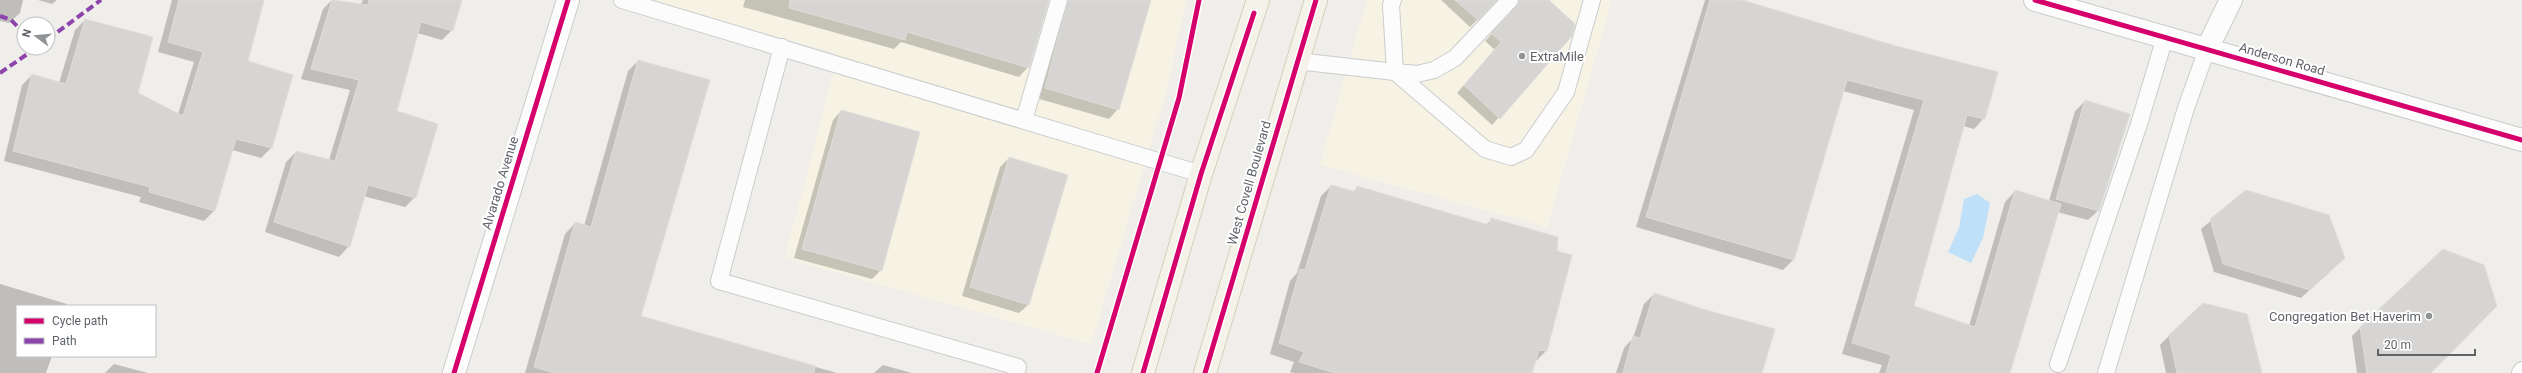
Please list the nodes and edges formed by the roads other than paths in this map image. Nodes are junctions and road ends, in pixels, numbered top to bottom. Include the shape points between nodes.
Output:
1 (568, 0) edge
2 (622, 0) edge
3 (1059, 0) edge
4 (1393, 0) edge
5 (1510, 0) edge
6 (1592, 0) edge
7 (2035, 0) edge
8 (2231, 0) edge
9 (1316, 2) edge
10 (1255, 4) edge
11 (2165, 37) junction
12 (782, 47) junction
13 (2207, 49) junction
14 (1297, 61) junction
15 (1395, 72) junction
16 (1024, 120) junction
17 (2522, 140) edge
18 (1201, 174) junction
19 (2058, 364) dead end
20 (2522, 370) edge
21 (454, 373) edge
22 (1016, 373) edge
23 (1143, 373) edge
24 (1205, 373) edge
25 (2106, 373) edge
26 (2520, 373) edge

1 - 21 main road, Alvarado Avenue
2 - 12 lane
3 - 16 lane
4 - 15 lane via 1391,5
5 - 15 lane via 1453,60 1434,70 1417,74
6 - 15 lane via 1566,92 1526,150 1511,157 1485,149
7 - 11 main road, Anderson Road
8 - 13 main road
9 - 14 main road, West Covell Boulevard
10 - 18 main road
11 - 13 main road, Anderson Road
11 - 19 lane via 2139,124
12 - 16 lane
12 - 22 lane via 719,281 1018,367
13 - 17 main road, Anderson Road
13 - 25 lane via 2186,108
14 - 15 lane
14 - 24 main road, West Covell Boulevard
16 - 18 lane
18 - 23 main road
20 - 26 lane

